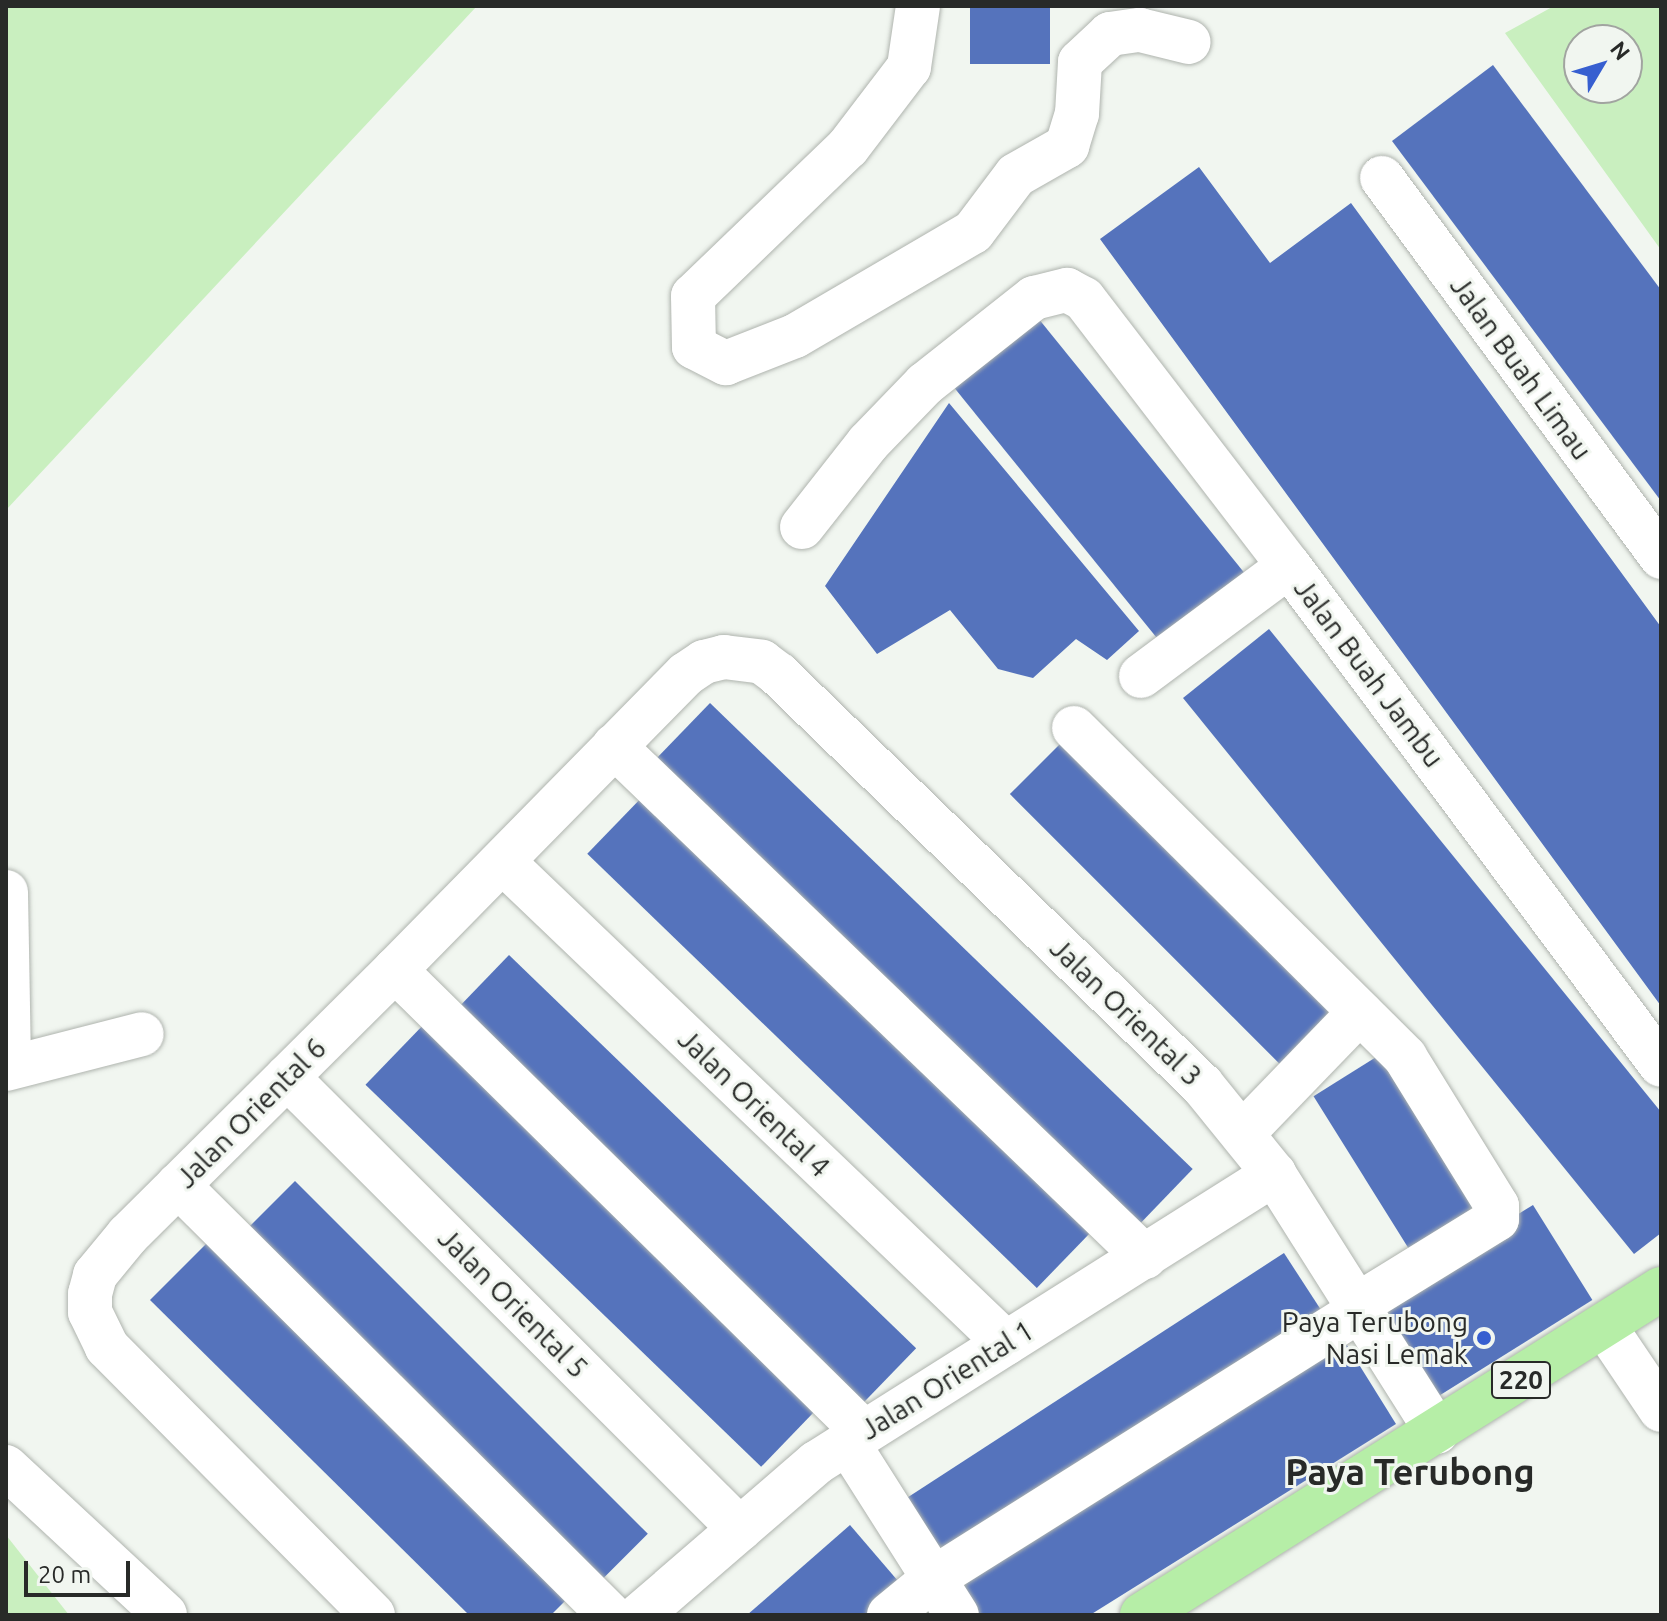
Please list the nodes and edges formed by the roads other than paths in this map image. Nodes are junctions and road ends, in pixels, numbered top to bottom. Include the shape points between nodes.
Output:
1 (918, 6) edge
2 (1189, 42) dead end
3 (1382, 178) dead end
4 (802, 527) dead end
5 (1661, 557) edge
6 (1289, 566) junction
7 (743, 657) joint
8 (1141, 676) dead end
9 (1074, 728) dead end
10 (614, 746) junction
11 (503, 862) junction
12 (6, 892) edge
13 (395, 970) junction
14 (1360, 1012) junction
15 (142, 1034) dead end
16 (1661, 1065) edge
17 (7, 1068) edge
18 (287, 1077) junction
19 (1243, 1133) junction
20 (1274, 1174) junction
21 (178, 1185) junction
22 (1145, 1257) junction
23 (1661, 1289) edge
24 (1359, 1308) junction
25 (1605, 1327) junction
26 (1006, 1343) junction
27 (1661, 1410) edge
28 (1437, 1432) junction
29 (855, 1436) junction
30 (6, 1467) edge
31 (740, 1529) junction
32 (934, 1578) junction
33 (1167, 1608) edge
34 (165, 1615) edge
35 (373, 1615) edge
36 (610, 1615) edge
37 (640, 1615) edge
38 (889, 1615) edge
39 (957, 1615) edge

1 - 2 street via 909,67 848,147 693,296 694,347 726,363 795,336 973,232 1016,175 1067,146 1077,114 1080,62 1110,34 1140,30
3 - 5 street, Jalan Buah Limau
4 - 6 street, Jalan Buah Jambu via 868,443 925,384 1034,298 1067,290 1098,312
6 - 8 street
6 - 16 street, Jalan Buah Jambu
7 - 10 street, Jalan Oriental 6 via 704,662 686,674
7 - 19 street, Jalan Oriental 3 via 778,674 1202,1085
9 - 14 street
10 - 11 street, Jalan Oriental 6
10 - 22 street
11 - 13 street, Jalan Oriental 6
11 - 26 street, Jalan Oriental 4
12 - 17 street
13 - 18 street, Jalan Oriental 6
13 - 29 street
14 - 19 street
14 - 24 street via 1405,1057 1499,1212 1497,1219
15 - 17 street
18 - 21 street, Jalan Oriental 6
18 - 31 street, Jalan Oriental 5
19 - 20 street, Jalan Oriental 3
20 - 22 street, Jalan Oriental 1
20 - 24 street, Jalan Oriental 3
21 - 35 street, Jalan Oriental 6 via 95,1275 90,1294 96,1331
21 - 36 street
22 - 26 street, Jalan Oriental 1
23 - 25 main road, 220
24 - 28 street, Jalan Oriental 3
24 - 32 street
25 - 27 street
25 - 28 main road, 220
26 - 29 street, Jalan Oriental 1
28 - 33 main road, 220
29 - 31 street, Jalan Oriental 1
29 - 32 street
30 - 34 street
31 - 37 street, Jalan Oriental 1
32 - 38 street
32 - 39 street

